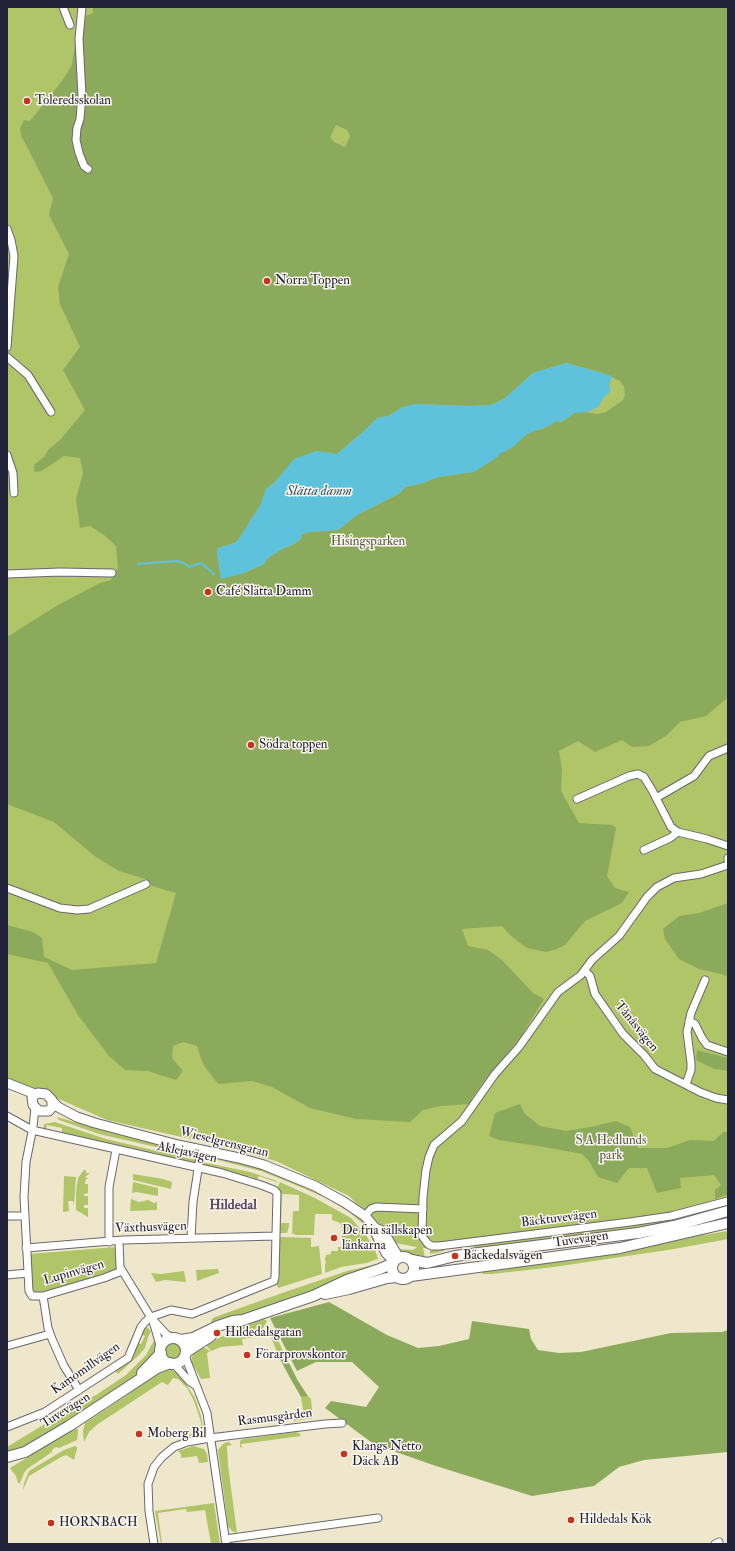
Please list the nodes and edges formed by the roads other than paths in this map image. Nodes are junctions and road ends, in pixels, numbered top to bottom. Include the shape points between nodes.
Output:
1 (63, 7) edge
2 (82, 7) edge
3 (70, 25) dead end
4 (88, 169) dead end
5 (7, 229) edge
6 (7, 347) edge
7 (7, 358) edge
8 (51, 412) dead end
9 (7, 456) edge
10 (14, 493) dead end
11 (112, 573) dead end
12 (7, 574) edge
13 (728, 748) edge
14 (656, 798) junction
15 (577, 799) dead end
16 (678, 832) junction
17 (728, 846) edge
18 (644, 850) dead end
19 (728, 865) edge
20 (146, 884) dead end
21 (7, 888) edge
22 (585, 971) junction
23 (705, 980) dead end
24 (689, 1021) junction
25 (728, 1052) edge
26 (7, 1083) edge
27 (686, 1084) junction
28 (7, 1089) edge
29 (35, 1094) junction
30 (728, 1100) edge
31 (53, 1102) junction
32 (40, 1109) junction
33 (7, 1116) edge
34 (77, 1117) junction
35 (33, 1129) junction
36 (116, 1150) junction
37 (201, 1150) junction
38 (197, 1168) junction
39 (728, 1201) edge
40 (423, 1209) junction
41 (728, 1210) edge
42 (7, 1216) edge
43 (25, 1216) junction
44 (365, 1216) junction
45 (728, 1223) edge
46 (728, 1226) edge
47 (706, 1229) junction
48 (276, 1236) junction
49 (191, 1238) junction
50 (119, 1241) junction
51 (109, 1242) junction
52 (26, 1248) junction
53 (412, 1260) junction
54 (395, 1261) junction
55 (122, 1271) junction
56 (28, 1273) junction
57 (7, 1275) edge
58 (411, 1276) junction
59 (398, 1277) junction
60 (274, 1281) joint
61 (43, 1296) junction
62 (313, 1296) junction
63 (152, 1319) junction
64 (243, 1320) junction
65 (50, 1334) junction
66 (178, 1339) junction
67 (7, 1346) edge
68 (161, 1351) junction
69 (186, 1354) junction
70 (172, 1364) junction
71 (195, 1384) junction
72 (129, 1386) junction
73 (79, 1390) junction
74 (342, 1423) dead end
75 (7, 1427) edge
76 (210, 1438) junction
77 (11, 1456) edge
78 (7, 1464) edge
79 (378, 1518) dead end
80 (226, 1541) edge
81 (154, 1544) edge

1 - 3 street
2 - 4 street via 79,39 82,96 76,140 78,153
5 - 6 street via 14,256
7 - 8 street via 28,375
9 - 10 street via 13,473
11 - 12 street
13 - 14 street via 709,756 694,776
14 - 15 street via 644,777 635,774
14 - 16 street via 671,827
16 - 17 street
16 - 18 street
19 - 22 street via 701,874 674,878 657,887 619,936 596,956
20 - 21 street via 89,909 77,910 60,908
22 - 27 street, Tånåsvägen via 590,976 595,994 623,1034 655,1069
22 - 40 street via 558,992 462,1120 434,1145 426,1170
23 - 24 street
24 - 25 street via 695,1024 707,1045
24 - 27 street via 686,1032 691,1070
26 - 29 street, Wieselgrensgatan
27 - 30 street, Tånåsvägen via 700,1092
28 - 32 street, Wieselgrensgatan
29 - 31 street, Wieselgrensgatan via 46,1094
29 - 32 street via 32,1097
31 - 32 street via 52,1108
31 - 34 street, Wieselgrensgatan
32 - 34 street, Wieselgrensgatan
32 - 35 street
33 - 35 street, Aklejavägen
34 - 37 street, Wieselgrensgatan
35 - 36 street, Aklejavägen
35 - 43 street via 26,1162
36 - 38 street, Aklejavägen
36 - 51 street via 109,1187
37 - 38 street
37 - 44 street, Wieselgrensgatan via 264,1165 315,1186
38 - 48 street, Aklejavägen via 261,1185 276,1192
38 - 49 street via 192,1202
39 - 40 street, Bäcktuvevägen via 671,1216 432,1246 425,1242 422,1236
40 - 44 street via 376,1207
41 - 53 main road, Tuvevägen via 674,1226 638,1233 455,1256 427,1263
42 - 43 street
43 - 52 street
44 - 54 street, Wieselgrensgatan via 386,1236
45 - 47 main road, Tuvevägen
46 - 47 main road
47 - 58 main road, Tuvevägen via 601,1251
48 - 49 street, Växthusvägen
48 - 60 street, Aklejavägen
49 - 50 street, Växthusvägen
50 - 51 street, Växthusvägen
50 - 55 street
51 - 52 street, Växthusvägen
52 - 56 street
53 - 54 main road, Tuvevägen via 406,1258
53 - 58 main road via 416,1268
54 - 59 main road via 392,1271
54 - 62 main road, Tuvevägen
55 - 61 street, Lupinvägen
55 - 63 street
56 - 57 street
56 - 61 street, Lupinvägen via 29,1291 32,1296
58 - 59 main road, Tuvevägen
59 - 62 main road, Tuvevägen
60 - 63 street, Kamomillvägen via 192,1314 172,1310
61 - 65 street
62 - 64 main road, Tuvevägen
63 - 66 street via 167,1335
63 - 68 street
63 - 73 street, Kamomillvägen via 144,1322 128,1358
64 - 66 main road, Tuvevägen via 218,1326 193,1338
64 - 69 main road, Tuvevägen via 201,1342
65 - 67 street
65 - 73 street via 64,1366
66 - 68 main road, Tuvevägen via 166,1340
66 - 69 main road via 185,1345
68 - 70 main road via 164,1360
68 - 72 main road, Tuvevägen
69 - 70 main road, Tuvevägen via 181,1362
69 - 71 street
70 - 71 street
70 - 72 main road, Tuvevägen via 157,1368
71 - 76 street via 207,1413
72 - 77 main road, Tuvevägen via 74,1423
73 - 75 street, Kamomillvägen via 45,1412
74 - 76 street, Rasmusgården
76 - 80 street
76 - 81 street, Rasmusgården via 174,1447 154,1467 148,1484
77 - 78 main road, Tuvevägen
79 - 80 street

